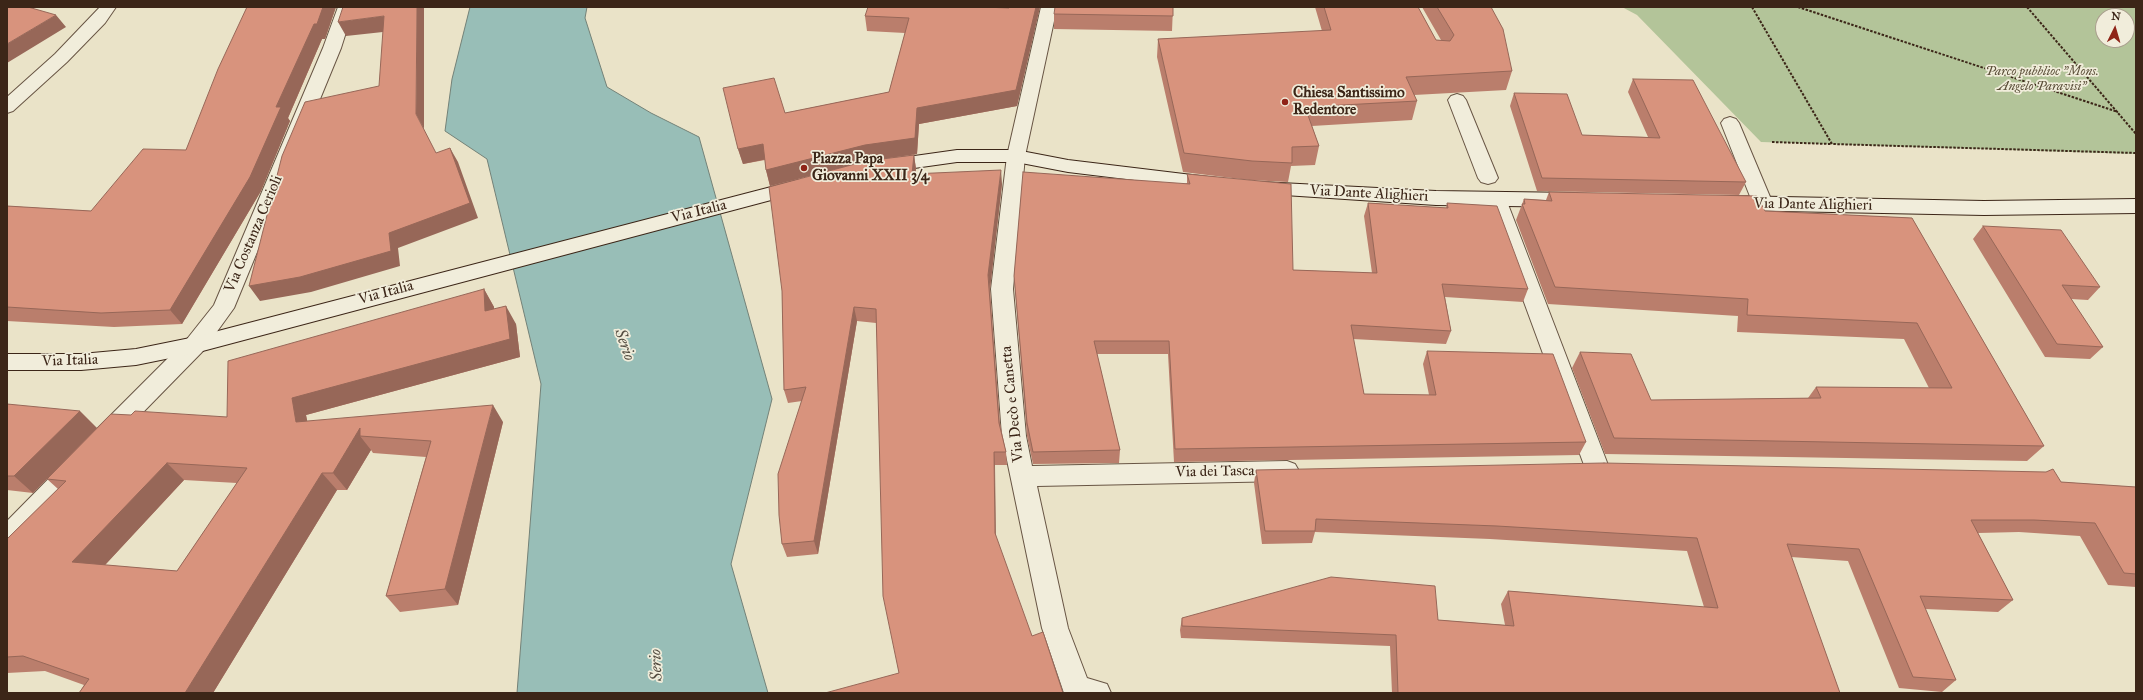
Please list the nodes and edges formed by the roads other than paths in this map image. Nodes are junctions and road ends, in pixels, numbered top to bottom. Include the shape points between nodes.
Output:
1 (108, 7) edge
2 (346, 7) edge
3 (1049, 7) edge
4 (1457, 100) edge
5 (7, 107) edge
6 (1730, 123) dead end
7 (1016, 156) junction
8 (868, 168) edge
9 (1488, 178) dead end
10 (816, 182) edge
11 (1496, 199) junction
12 (1595, 201) edge
13 (1714, 203) edge
14 (1762, 204) junction
15 (2136, 206) edge
16 (1984, 208) junction
17 (2136, 221) edge
18 (196, 345) junction
19 (7, 362) edge
20 (1596, 465) junction
21 (1572, 466) edge
22 (1620, 466) edge
23 (1309, 470) edge
24 (1022, 476) junction
25 (7, 538) edge
26 (1084, 692) edge

1 - 5 street via 61,58
2 - 18 street, Via Costanza Cerioli via 332,48 223,308
3 - 7 street, Via Decò e Canetta
4 - 9 street
6 - 14 street
7 - 8 street, Via Dante Alighieri via 957,156
7 - 11 street, Via Dante Alighieri via 1068,166 1237,186 1436,198
7 - 24 street, Via Decò e Canetta via 1002,289 1014,436
10 - 18 street, Via Italia
11 - 12 street, Via Dante Alighieri
11 - 20 street
13 - 14 street, Via Dante Alighieri
14 - 16 street, Via Dante Alighieri
15 - 16 street, Via Dante Alighieri
16 - 17 street, Via Dante Alighieri
18 - 19 street, Via Italia via 136,357 81,362
18 - 25 street, Via Costanza Cerioli
20 - 21 street
20 - 22 street
23 - 24 street, Via dei Tasca
24 - 26 street, Via Decò e Canetta via 1055,628

